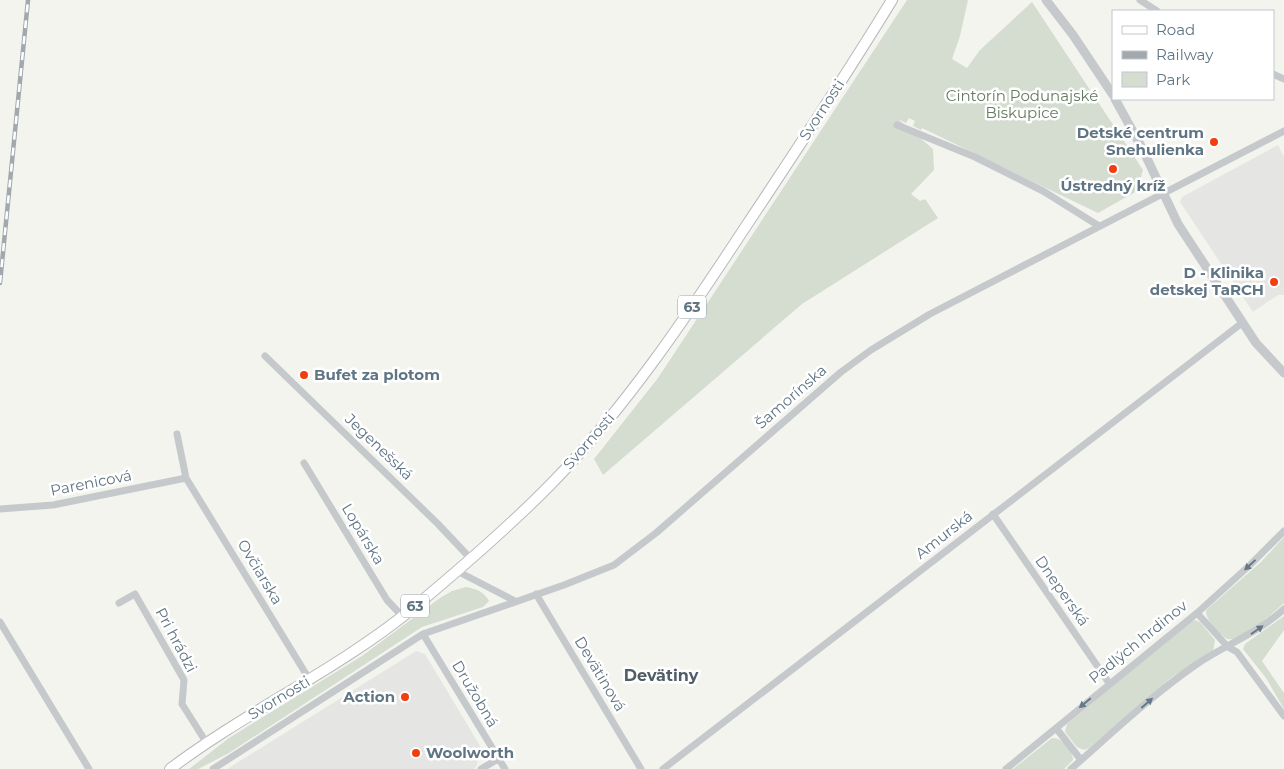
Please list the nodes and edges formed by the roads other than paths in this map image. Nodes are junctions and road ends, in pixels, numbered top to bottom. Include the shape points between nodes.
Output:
1 (892, 0) edge
2 (1046, 0) edge
3 (1140, 0) edge
4 (1155, 10) edge
5 (1112, 94) edge
6 (1116, 100) edge
7 (897, 125) dead end
8 (1284, 131) edge
9 (1162, 195) junction
10 (1098, 226) junction
11 (1242, 323) junction
12 (265, 356) dead end
13 (1284, 373) edge
14 (176, 434) dead end
15 (304, 463) dead end
16 (186, 478) junction
17 (0, 509) edge
18 (993, 514) junction
19 (1284, 531) edge
20 (471, 559) junction
21 (457, 571) junction
22 (536, 594) junction
23 (515, 601) junction
24 (119, 603) dead end
25 (1284, 609) edge
26 (1196, 613) junction
27 (402, 616) junction
28 (0, 622) edge
29 (423, 634) junction
30 (1228, 648) junction
31 (306, 682) junction
32 (1109, 683) junction
33 (1284, 716) edge
34 (1056, 728) junction
35 (206, 742) junction
36 (498, 759) junction
37 (1081, 760) junction
38 (89, 769) edge
39 (170, 769) edge
40 (213, 769) edge
41 (481, 769) edge
42 (505, 769) edge
43 (641, 769) edge
44 (663, 769) edge
45 (1006, 769) edge
46 (1071, 769) edge

1 - 20 main road, Svornosti / 63 via 784,170 649,368 607,422 553,482
2 - 5 street
3 - 4 street
6 - 9 street via 1142,148
7 - 10 street via 975,157
8 - 9 street, Šamorínska
9 - 10 street, Šamorínska
9 - 11 street
10 - 22 street, Šamorínska via 930,314 871,350 841,372 630,554 602,571
11 - 13 street via 1261,350
11 - 18 street, Amurská
12 - 20 street, Jegenešská
14 - 16 street, Ovčiarska
15 - 27 street, Lopárska via 387,600
16 - 17 street, Parenicová via 53,505
16 - 31 street, Ovčiarska via 306,674
18 - 32 street, Dneperská
18 - 44 street, Amurská
19 -> 26 street, Padlých hrdinov
20 - 21 main road, Svornosti / 63
21 - 23 street
21 - 27 main road, Svornosti / 63
22 - 23 street, Šamorínska
22 - 43 street, Devätinová
23 - 29 street, Šamorínska
24 - 35 street, Pri hrádzi via 135,594 184,680 182,704
30 -> 25 street
26 - 30 street
26 - 32 street, Padlých hrdinov
27 - 31 main road, Svornosti / 63
28 - 38 street
29 - 36 street, Družobná
29 - 40 street, Šamorínska
30 - 33 street via 1237,652
37 -> 30 street via 1166,686
31 - 35 main road, Svornosti / 63
32 -> 34 street, Padlých hrdinov
34 - 37 street
34 - 45 street, Padlých hrdinov
35 - 39 main road, Svornosti / 63
36 - 41 street
36 - 42 street, Družobná
37 - 46 street

